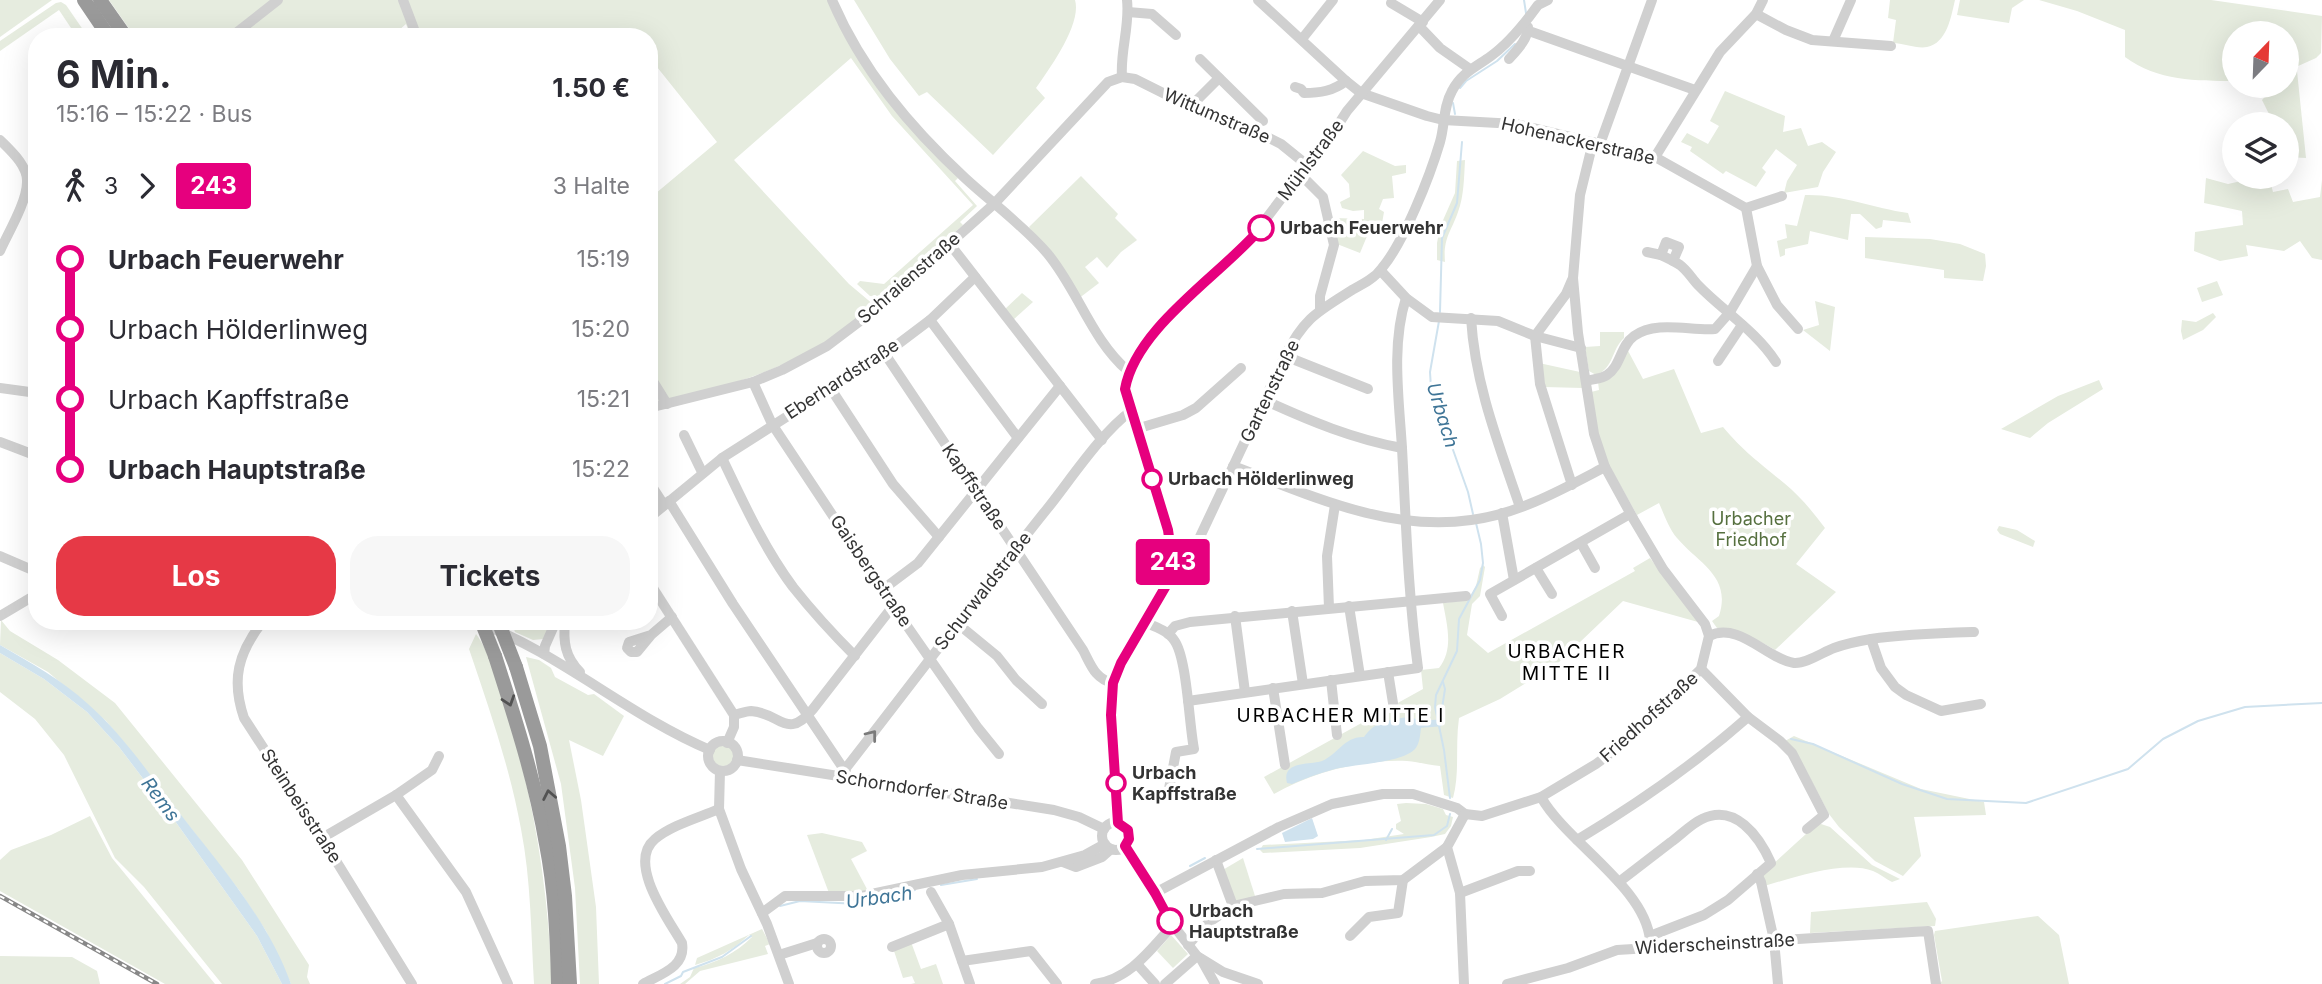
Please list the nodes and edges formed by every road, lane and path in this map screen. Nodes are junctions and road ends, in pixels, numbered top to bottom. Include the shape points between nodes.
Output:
1 (84, 0) edge
2 (100, 0) edge
3 (278, 0) edge
4 (403, 0) edge
5 (832, 0) edge
6 (1128, 0) edge
7 (1258, 0) edge
8 (1334, 0) edge
9 (1548, 0) edge
10 (1652, 0) edge
11 (1763, 0) edge
12 (1851, 0) edge
13 (1435, 2) edge
14 (1391, 4) dead end
15 (1128, 12) junction
16 (1756, 14) junction
17 (1421, 24) junction
18 (1526, 25) junction
19 (104, 28) edge
20 (119, 28) edge
21 (242, 28) edge
22 (414, 28) edge
23 (1175, 35) dead end
24 (1302, 39) junction
25 (1833, 41) junction
26 (1891, 46) dead end
27 (1200, 59) dead end
28 (1509, 59) dead end
29 (1628, 66) junction
30 (1470, 69) junction
31 (1122, 77) junction
32 (1219, 78) junction
33 (1346, 81) junction
34 (1296, 86) dead end
35 (1695, 90) junction
36 (1361, 93) junction
37 (1190, 107) junction
38 (1452, 119) junction
39 (1263, 121) dead end
40 (0, 140) edge
41 (1596, 143) junction
42 (1654, 157) junction
43 (1303, 170) junction
44 (28, 173) edge
45 (28, 188) edge
46 (1782, 196) dead end
47 (994, 204) junction
48 (1746, 208) junction
49 (949, 243) junction
50 (0, 251) edge
51 (1647, 252) dead end
52 (1757, 266) junction
53 (1381, 271) junction
54 (975, 277) junction
55 (1573, 278) junction
56 (1406, 298) junction
57 (1320, 310) junction
58 (1730, 312) junction
59 (1471, 318) junction
60 (930, 320) junction
61 (1742, 325) junction
62 (1798, 329) dead end
63 (1535, 336) junction
64 (1581, 348) junction
65 (885, 354) junction
66 (1285, 356) junction
67 (1718, 361) dead end
68 (1776, 362) dead end
69 (1241, 368) dead end
70 (1128, 371) junction
71 (1586, 381) junction
72 (753, 382) junction
73 (1060, 386) junction
74 (0, 388) edge
75 (831, 389) junction
76 (1368, 389) dead end
77 (658, 390) edge
78 (28, 392) edge
79 (1266, 401) junction
80 (667, 404) junction
81 (658, 406) edge
82 (1131, 411) junction
83 (772, 424) junction
84 (1136, 429) junction
85 (684, 435) dead end
86 (1018, 438) junction
87 (1102, 440) junction
88 (0, 442) edge
89 (1402, 447) junction
90 (28, 453) edge
91 (722, 458) junction
92 (1233, 466) junction
93 (1605, 467) junction
94 (702, 472) junction
95 (1572, 485) junction
96 (658, 492) edge
97 (977, 492) junction
98 (667, 503) junction
99 (1335, 505) junction
100 (1520, 507) junction
101 (658, 510) edge
102 (1502, 513) junction
103 (1630, 514) junction
104 (1405, 522) junction
105 (939, 537) junction
106 (1581, 543) junction
107 (1015, 549) junction
108 (0, 556) edge
109 (28, 568) edge
110 (1536, 568) junction
111 (1595, 568) dead end
112 (1174, 572) junction
113 (1514, 580) junction
114 (882, 590) junction
115 (1552, 594) dead end
116 (658, 596) edge
117 (1466, 596) dead end
118 (28, 599) edge
119 (1409, 601) junction
120 (893, 606) junction
121 (1349, 606) junction
122 (1329, 608) junction
123 (1292, 611) junction
124 (0, 616) edge
125 (672, 617) junction
126 (1235, 617) junction
127 (1502, 617) dead end
128 (1146, 623) junction
129 (958, 624) junction
130 (257, 630) edge
131 (485, 630) edge
132 (495, 630) edge
133 (502, 630) edge
134 (560, 630) edge
135 (562, 630) edge
136 (658, 630) edge
137 (658, 630) edge
138 (1974, 632) dead end
139 (1168, 634) junction
140 (652, 635) dead end
141 (1709, 636) junction
142 (1871, 639) junction
143 (544, 654) junction
144 (855, 656) junction
145 (930, 659) junction
146 (1701, 670) junction
147 (1388, 672) junction
148 (1360, 676) junction
149 (1331, 680) junction
150 (1113, 683) junction
151 (592, 684) junction
152 (1303, 684) junction
153 (1273, 688) junction
154 (1245, 692) junction
155 (1188, 701) junction
156 (1393, 703) dead end
157 (1042, 704) dead end
158 (1981, 704) dead end
159 (734, 715) junction
160 (808, 716) junction
161 (1748, 717) junction
162 (1337, 735) dead end
163 (727, 743) junction
164 (710, 750) junction
165 (999, 754) dead end
166 (439, 756) dead end
167 (737, 761) junction
168 (1285, 765) dead end
169 (720, 771) junction
170 (846, 773) junction
171 (1168, 794) dead end
172 (396, 795) junction
173 (1541, 797) junction
174 (719, 809) junction
175 (1465, 814) junction
176 (1118, 823) junction
177 (1104, 829) junction
178 (1807, 830) dead end
179 (322, 838) junction
180 (1577, 840) junction
181 (1125, 846) junction
182 (1108, 847) junction
183 (1447, 847) junction
184 (1216, 860) junction
185 (1530, 871) dead end
186 (1758, 874) junction
187 (1403, 880) junction
188 (1619, 883) junction
189 (931, 892) dead end
190 (1155, 893) junction
191 (1460, 893) junction
192 (1233, 906) junction
193 (762, 914) junction
194 (949, 924) junction
195 (1172, 925) junction
196 (1350, 936) dead end
197 (1774, 940) junction
198 (1650, 942) junction
199 (817, 943) dead end
200 (1188, 945) junction
201 (892, 947) dead end
202 (779, 955) junction
203 (1199, 958) junction
204 (962, 961) junction
205 (1137, 964) junction
206 (1167, 982) edge
207 (1111, 983) edge
208 (412, 984) edge
209 (508, 984) edge
210 (558, 984) edge
211 (570, 984) edge
212 (643, 984) edge
213 (789, 984) edge
214 (970, 984) edge
215 (1057, 984) edge
216 (1095, 984) edge
217 (1155, 984) edge
218 (1215, 984) edge
219 (1258, 984) edge
220 (1464, 984) edge
221 (1507, 984) edge
222 (1778, 984) edge
223 (1936, 984) edge

1 - 19 highway
2 - 20 highway
3 - 21 street
4 - 22 street
5 - 47 street via 875,79 898,109
6 - 15 street
7 - 24 street, Hohenackerstraße
8 - 24 street
9 - 18 street via 1538,5
10 - 29 street
11 - 16 street
12 - 25 street
13 - 17 street, Mühlstraße
14 - 17 street
15 - 23 street via 1152,14
15 - 31 street
16 - 25 street via 1812,40
16 - 35 street via 1720,52
17 - 30 street via 1440,48
17 - 36 street, Mühlstraße
18 - 28 street via 1519,48
18 - 29 street
18 - 30 street, Gartenstraße
24 - 33 street, Hohenackerstraße
25 - 26 street
27 - 32 street
29 - 35 street
29 - 41 street
30 - 38 street, Gartenstraße via 1447,101
31 - 37 street, Wittumstraße
31 - 47 street, Schraienstraße via 1108,82
32 - 37 street
32 - 39 street
33 - 34 street via 1336,89 1315,93 1304,93
33 - 36 street, Hohenackerstraße
35 - 42 street
36 - 38 street, Hohenackerstraße via 1427,117
36 - 43 street, Mühlstraße
37 - 43 street, Wittumstraße via 1281,144
38 - 41 street, Hohenackerstraße via 1516,124
38 - 53 street, Gartenstraße via 1413,211
40 - 44 street
41 - 42 street, Hohenackerstraße
41 - 55 street via 1580,195
42 - 48 street, Hohenackerstraße
43 - 57 street, Wittumstraße via 1323,197 1334,245
43 - 70 street, Mühlstraße via 1253,236 1189,295
45 - 50 street
46 - 48 street
47 - 49 street, Schraienstraße
47 - 70 street via 1048,255 1106,349
48 - 52 street
49 - 54 street
49 - 72 street, Schraienstraße via 880,306 827,346
51 - 58 street via 1673,261
52 - 58 street
52 - 62 street via 1777,305
53 - 56 street
53 - 57 street, Gartenstraße
54 - 60 street, Eberhardstraße
54 - 73 street
55 - 63 street
55 - 64 street
56 - 59 street via 1438,318
56 - 89 street via 1399,347
57 - 66 street, Gartenstraße via 1301,327
58 - 61 street
58 - 71 street via 1715,329 1654,329 1636,334 1606,377
59 - 63 street via 1498,321
59 - 100 street via 1481,392
60 - 65 street, Eberhardstraße
60 - 86 street
61 - 67 street
61 - 68 street
63 - 64 street
63 - 95 street via 1540,384
64 - 71 street
65 - 75 street, Eberhardstraße
65 - 97 street, Kapffstraße
66 - 76 street
66 - 79 street, Gartenstraße
69 - 84 street via 1196,408
70 - 82 street via 1125,389
71 - 93 street via 1594,434
72 - 80 street, Schraienstraße
72 - 83 street, Gaisbergstraße
73 - 86 street
73 - 87 street
74 - 78 street
75 - 83 street, Eberhardstraße
75 - 105 street via 893,484
77 - 80 street
79 - 89 street via 1368,442
79 - 92 street, Gartenstraße
80 - 81 street, Schraienstraße
82 - 84 street
82 - 87 street, Schurwaldstraße
83 - 91 street, Eberhardstraße
83 - 114 street, Gaisbergstraße
84 - 112 street via 1168,530
85 - 94 street
86 - 97 street
87 - 107 street, Schurwaldstraße
88 - 90 street
89 - 104 street
91 - 94 street, Eberhardstraße
91 - 144 street via 792,584
92 - 99 street
92 - 112 street, Gartenstraße via 1190,558
93 - 95 street
93 - 103 street
94 - 98 street, Eberhardstraße
95 - 100 street
96 - 98 street
97 - 105 street
97 - 107 street, Kapffstraße
98 - 101 street, Eberhardstraße
98 - 160 street
99 - 104 street
99 - 122 street via 1327,555
100 - 102 street
102 - 104 street
102 - 113 street
103 - 106 street
103 - 141 street via 1663,569 1699,614
104 - 119 street
105 - 114 street via 918,563
106 - 110 street
106 - 111 street
107 - 129 street, Schurwaldstraße
107 - 150 street, Kapffstraße via 1094,672
108 - 109 street
110 - 113 street
110 - 115 street
112 - 128 street
113 - 127 street via 1490,594
114 - 120 street, Gaisbergstraße
116 - 125 street
117 - 119 street
118 - 124 street
119 - 121 street
119 - 147 street via 1418,668
120 - 144 street
120 - 145 street, Gaisbergstraße
121 - 122 street
121 - 148 street
122 - 123 street
123 - 126 street
123 - 152 street
125 - 136 street
125 - 159 street
126 - 139 street via 1184,623
126 - 154 street
128 - 139 street
128 - 150 street
129 - 145 street, Schurwaldstraße
129 - 157 street via 997,656
130 - 179 street, Steinbeisstraße via 239,664 237,699 244,718
131 -> 210 highway, bridge via 524,746 546,844
132 - 143 street
211 -> 133 highway, bridge via 559,846 540,746
134 - 143 street via 556,647
135 - 151 street via 568,658
137 - 140 street
138 - 142 street
139 - 155 street via 1180,649
141 - 142 street via 1737,636 1791,663
141 - 146 street, Friedhofstraße
142 - 158 street via 1881,668 1906,695 1941,711
143 - 151 street
144 - 160 street
145 - 165 street, Gaisbergstraße
170 -> 145 street, Schurwaldstraße
146 - 161 street
146 - 173 street, Friedhofstraße via 1623,744
147 - 148 street
147 - 156 street
148 - 149 street
149 - 152 street
149 - 162 street
150 - 176 street
151 - 164 street
152 - 153 street
153 - 154 street
153 - 168 street
154 - 155 street
155 - 171 street via 1194,749 1176,752
159 - 160 street via 752,711 790,726
159 - 163 street
160 - 170 street
161 - 178 street via 1780,741 1801,768 1824,815
161 - 180 street via 1622,813
163 - 164 street via 715,744
163 - 167 street via 735,748
164 - 169 street via 710,764
166 - 172 street via 432,770
167 - 169 street via 729,770
167 - 170 street, Schorndorfer Straße
169 - 174 street
170 - 177 street, Schorndorfer Straße via 1054,810
172 - 179 street
172 - 209 street via 466,892
173 - 175 street, Friedhofstraße via 1482,816
173 - 180 street
174 - 193 street
174 - 212 street via 653,840 646,852 649,882 683,952 675,966
175 - 183 street
175 - 184 street, Friedhofstraße via 1413,794 1362,797 1309,813
176 - 177 street
176 - 181 street via 1128,830
177 - 182 street via 1102,837
179 - 208 street, Steinbeisstraße
180 - 188 street
181 - 182 street via 1118,850
181 - 190 street
182 - 193 street via 1042,867 962,875 862,896 785,896
183 - 187 street
183 - 191 street
184 - 190 street, Friedhofstraße
184 - 192 street
185 - 191 street via 1518,871
186 - 188 street via 1771,863 1762,844 1733,816 1719,813 1701,819
186 - 197 street
186 - 198 street via 1728,900
187 - 192 street via 1365,880
187 - 196 street via 1398,913 1369,917
188 - 198 street via 1638,908
189 - 194 street
190 - 195 street
191 - 220 street
192 - 200 street via 1209,922
193 - 202 street
194 - 201 street
194 - 204 street
195 - 200 street
195 - 205 street
197 - 198 street, Widerscheinstraße
197 - 222 street
197 - 223 street, Widerscheinstraße via 1927,931
198 - 221 street, Widerscheinstraße
199 - 202 street
200 - 203 street
202 - 213 street
203 - 206 street
203 - 218 street
203 - 219 street
204 - 214 street
204 - 215 street via 1031,951
205 - 207 street
205 - 217 street
207 - 216 street

